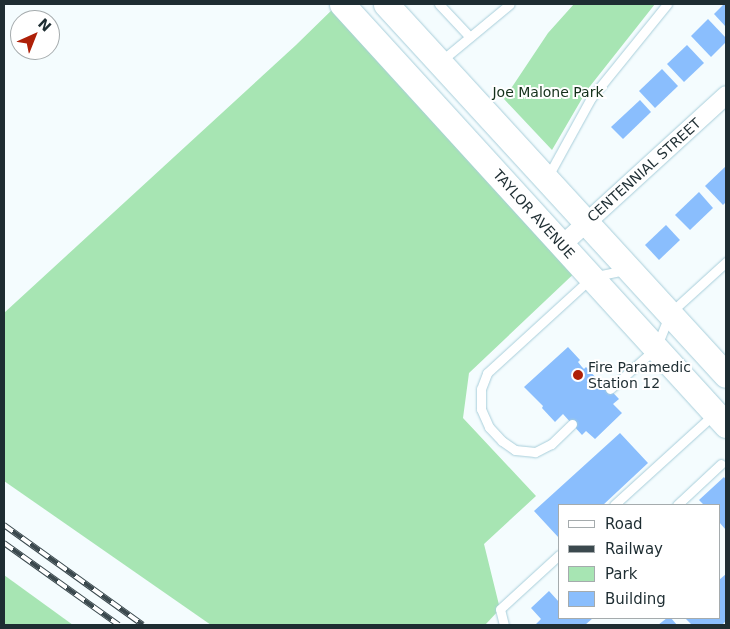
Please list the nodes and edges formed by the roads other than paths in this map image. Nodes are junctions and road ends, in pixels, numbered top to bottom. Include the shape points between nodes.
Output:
1 (342, 4) edge
2 (386, 4) edge
3 (439, 4) edge
4 (508, 4) edge
5 (667, 4) edge
6 (470, 37) junction
7 (439, 62) junction
8 (726, 95) edge
9 (547, 179) junction
10 (587, 223) junction
11 (562, 245) junction
12 (726, 262) edge
13 (629, 269) junction
14 (592, 277) junction
15 (670, 313) junction
16 (656, 348) junction
17 (726, 375) edge
18 (610, 390) dead end
19 (723, 414) edge
20 (572, 424) dead end
21 (721, 464) dead end
22 (615, 504) edge
23 (678, 504) edge
24 (558, 556) edge
25 (504, 625) edge

1 - 11 main road, TAYLOR AVENUE
2 - 7 main road
3 - 6 lane via 458,18
4 - 6 lane
5 - 9 lane via 591,98
6 - 7 lane
7 - 9 main road
8 - 10 street, CENTENNIAL STREET
9 - 10 main road
10 - 11 street, CENTENNIAL STREET
10 - 13 main road
11 - 14 main road, TAYLOR AVENUE
12 - 15 lane
13 - 14 lane
13 - 15 main road
14 - 16 main road, TAYLOR AVENUE
14 - 20 lane via 487,373 481,389 481,409 489,427 515,450 536,452
15 - 16 lane
15 - 17 main road
16 - 18 lane
16 - 19 main road, TAYLOR AVENUE
19 - 22 lane
21 - 23 lane
24 - 25 lane via 500,609

